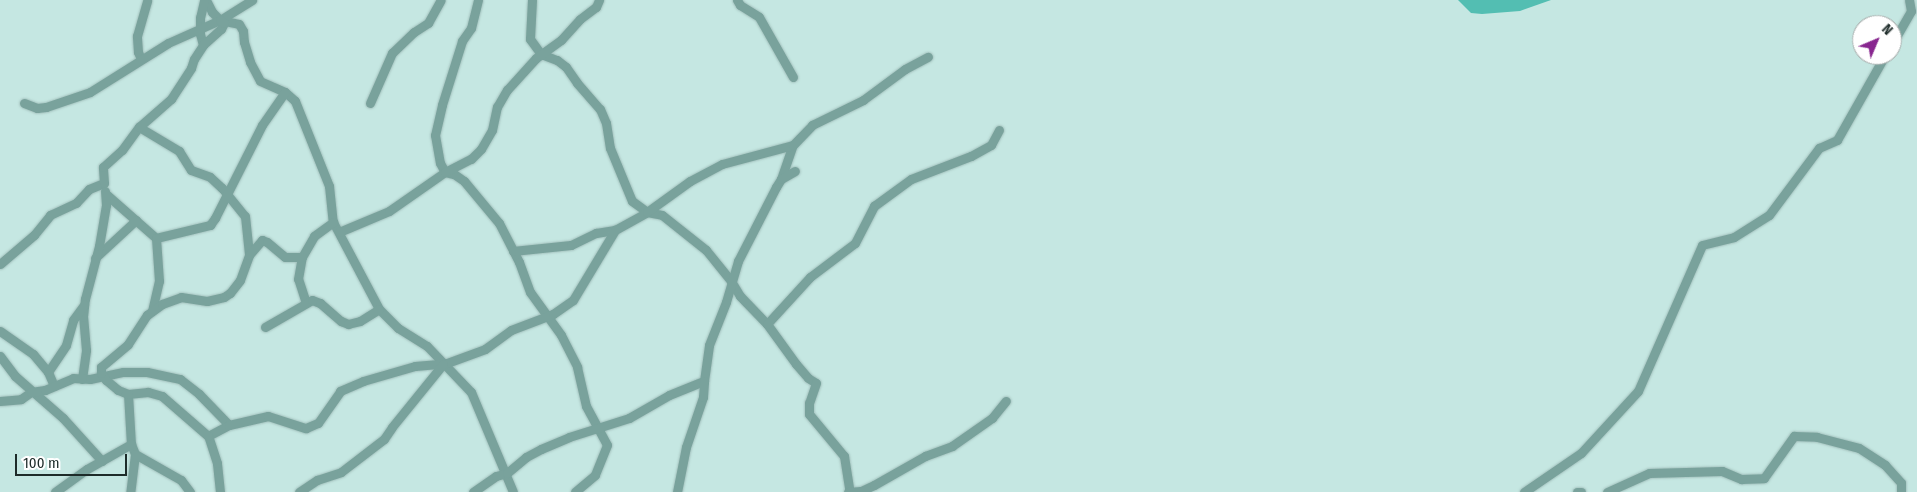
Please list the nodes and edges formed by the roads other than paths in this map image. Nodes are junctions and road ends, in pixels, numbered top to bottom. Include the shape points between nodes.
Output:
1 (147, 0) edge
2 (205, 0) edge
3 (252, 0) edge
4 (441, 0) edge
5 (478, 0) edge
6 (532, 0) edge
7 (599, 0) edge
8 (737, 0) edge
9 (1909, 0) edge
10 (220, 20) junction
11 (1902, 27) edge
12 (200, 28) junction
13 (203, 45) junction
14 (541, 54) junction
15 (928, 57) dead end
16 (141, 59) junction
17 (1880, 65) edge
18 (793, 77) dead end
19 (285, 92) junction
20 (370, 103) dead end
21 (24, 104) dead end
22 (139, 127) junction
23 (999, 130) dead end
24 (793, 145) junction
25 (795, 171) dead end
26 (445, 172) junction
27 (781, 179) junction
28 (104, 183) junction
29 (107, 195) junction
30 (227, 195) junction
31 (647, 212) junction
32 (136, 220) junction
33 (333, 222) junction
34 (615, 230) junction
35 (339, 232) junction
36 (156, 238) junction
37 (513, 251) junction
38 (249, 255) junction
39 (302, 256) junction
40 (95, 259) junction
41 (0, 264) edge
42 (731, 281) junction
43 (306, 303) junction
44 (84, 305) junction
45 (379, 309) junction
46 (152, 311) junction
47 (546, 316) junction
48 (767, 324) junction
49 (265, 327) dead end
50 (0, 332) edge
51 (0, 356) edge
52 (443, 364) junction
53 (48, 372) junction
54 (104, 377) junction
55 (82, 379) junction
56 (704, 381) junction
57 (54, 386) junction
58 (31, 392) junction
59 (128, 394) junction
60 (0, 401) edge
61 (1006, 401) dead end
62 (229, 426) junction
63 (599, 428) junction
64 (208, 436) junction
65 (131, 444) junction
66 (135, 454) junction
67 (102, 460) junction
68 (507, 473) junction
69 (55, 492) edge
70 (130, 492) edge
71 (190, 492) edge
72 (220, 492) edge
73 (299, 492) edge
74 (473, 492) edge
75 (513, 492) edge
76 (575, 492) edge
77 (677, 492) edge
78 (850, 492) edge
79 (1524, 492) edge
80 (1577, 492) edge
81 (1581, 492) edge
82 (1607, 492) edge
83 (1901, 492) edge

1 - 16 street via 137,36
2 - 10 street
2 - 12 street
3 - 10 street
4 - 20 street via 428,23 392,53
5 - 26 street via 435,135
6 - 14 street via 530,39
7 - 14 street via 561,40
8 - 18 street via 759,17
9 - 11 street via 1911,11
10 - 12 street
10 - 13 street via 224,23 221,29
10 - 19 street via 239,24 248,56 260,81
12 - 13 street
12 - 16 street
13 - 22 street via 165,106
14 - 26 street via 502,97 492,130 481,149 471,159
14 - 31 street via 557,60 566,68 600,109 622,181 632,201
15 - 24 street via 905,69 863,100 812,125
16 - 21 street via 73,100 37,108
17 - 79 street via 1837,140 1820,148 1769,215 1734,237 1702,245 1638,391 1582,452
19 - 30 street via 262,125
19 - 33 street via 295,101 329,186
22 - 28 street via 122,150 103,167
22 - 30 street via 179,151 191,170 210,177
23 - 48 street via 991,145 911,180 874,206 855,243 810,277
24 - 27 street
24 - 31 street via 722,164 690,180
25 - 27 street
26 - 35 street via 389,211
26 - 37 street via 458,176 486,206
27 - 42 street via 738,261
28 - 29 street
28 - 41 street via 89,189 76,203 50,215 34,235
29 - 32 street
29 - 40 street
30 - 36 street via 210,225
30 - 38 street via 245,216
31 - 34 street
31 - 42 street via 662,215 691,237
32 - 36 street
32 - 40 street
33 - 35 street
33 - 39 street via 314,236
34 - 37 street via 571,245
34 - 47 street via 576,297 559,311
35 - 45 street
36 - 46 street via 159,281
37 - 47 street via 530,292
38 - 39 street via 262,240 285,256
38 - 46 street via 240,280 224,297 207,301 181,297
39 - 43 street via 298,279
40 - 44 street
42 - 48 street via 740,296
42 - 56 street via 709,345
43 - 45 street via 312,300 320,303 341,321 352,324
43 - 49 street
44 - 53 street via 73,320 66,345
44 - 55 street via 86,350
45 - 52 street via 398,328 427,346
46 - 54 street via 139,323 128,344 101,367
47 - 52 street via 516,327 485,349
47 - 63 street via 564,340 577,367 586,406
48 - 78 street via 796,364 816,383 809,402 809,414 844,456
50 - 53 street via 33,354
51 - 58 street
52 - 62 street via 405,368 340,391 318,423 306,428 268,416
52 - 68 street via 475,398
52 - 73 street via 384,439 341,472 318,480
53 - 57 street
54 - 55 street
54 - 59 street via 118,390
54 - 62 street via 135,371 180,379 200,394
55 - 57 street via 73,378
56 - 63 street via 668,395 629,418
56 - 77 street via 703,397 686,447
57 - 58 street
58 - 60 street via 21,399
58 - 67 street via 63,418
59 - 64 street via 148,392 162,396
59 - 65 street
61 - 78 street via 992,418 952,446 925,456 888,480
62 - 64 street
63 - 68 street via 526,456
63 - 76 street via 607,445 595,474
64 - 72 street via 217,463
65 - 66 street
65 - 67 street
66 - 70 street
66 - 71 street via 180,480
67 - 69 street
68 - 74 street via 496,476
68 - 75 street
80 - 81 street
82 - 83 street via 1649,473 1722,471 1741,479 1764,478 1794,436 1817,437 1859,448 1885,465 1901,483

